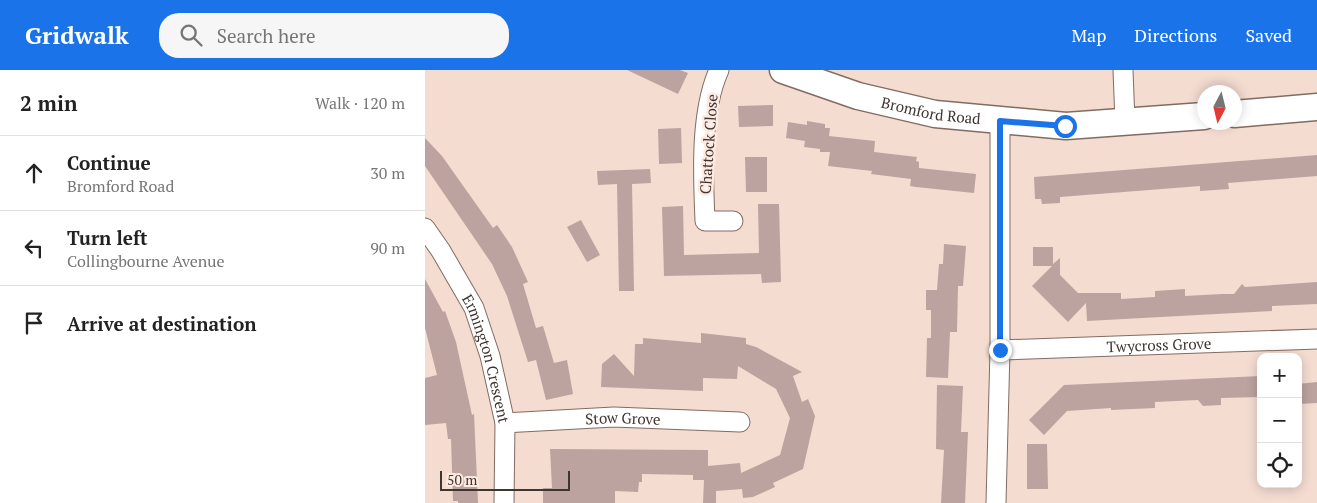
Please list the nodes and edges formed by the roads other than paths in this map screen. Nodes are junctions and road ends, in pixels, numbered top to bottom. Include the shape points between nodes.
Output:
1 (719, 70) edge
2 (1123, 70) edge
3 (787, 71) edge
4 (1317, 107) edge
5 (1242, 113) edge
6 (1197, 117) edge
7 (1000, 121) junction
8 (1125, 122) junction
9 (733, 220) dead end
10 (425, 228) edge
11 (1317, 339) edge
12 (1000, 350) junction
13 (739, 422) dead end
14 (505, 423) junction
15 (503, 503) edge
16 (996, 503) edge

1 - 9 street, Chattock Close via 708,109 703,179 705,221
2 - 8 street
3 - 7 street, Bromford Road via 878,101 935,114
4 - 5 street
6 - 8 street, Bromford Road
7 - 8 street, Bromford Road via 1065,126
7 - 12 street
10 - 14 street, Ermington Crescent via 474,308 490,356
11 - 12 street, Twycross Grove
12 - 16 street
13 - 14 street, Stow Grove via 615,417
14 - 15 street, Ermington Crescent

